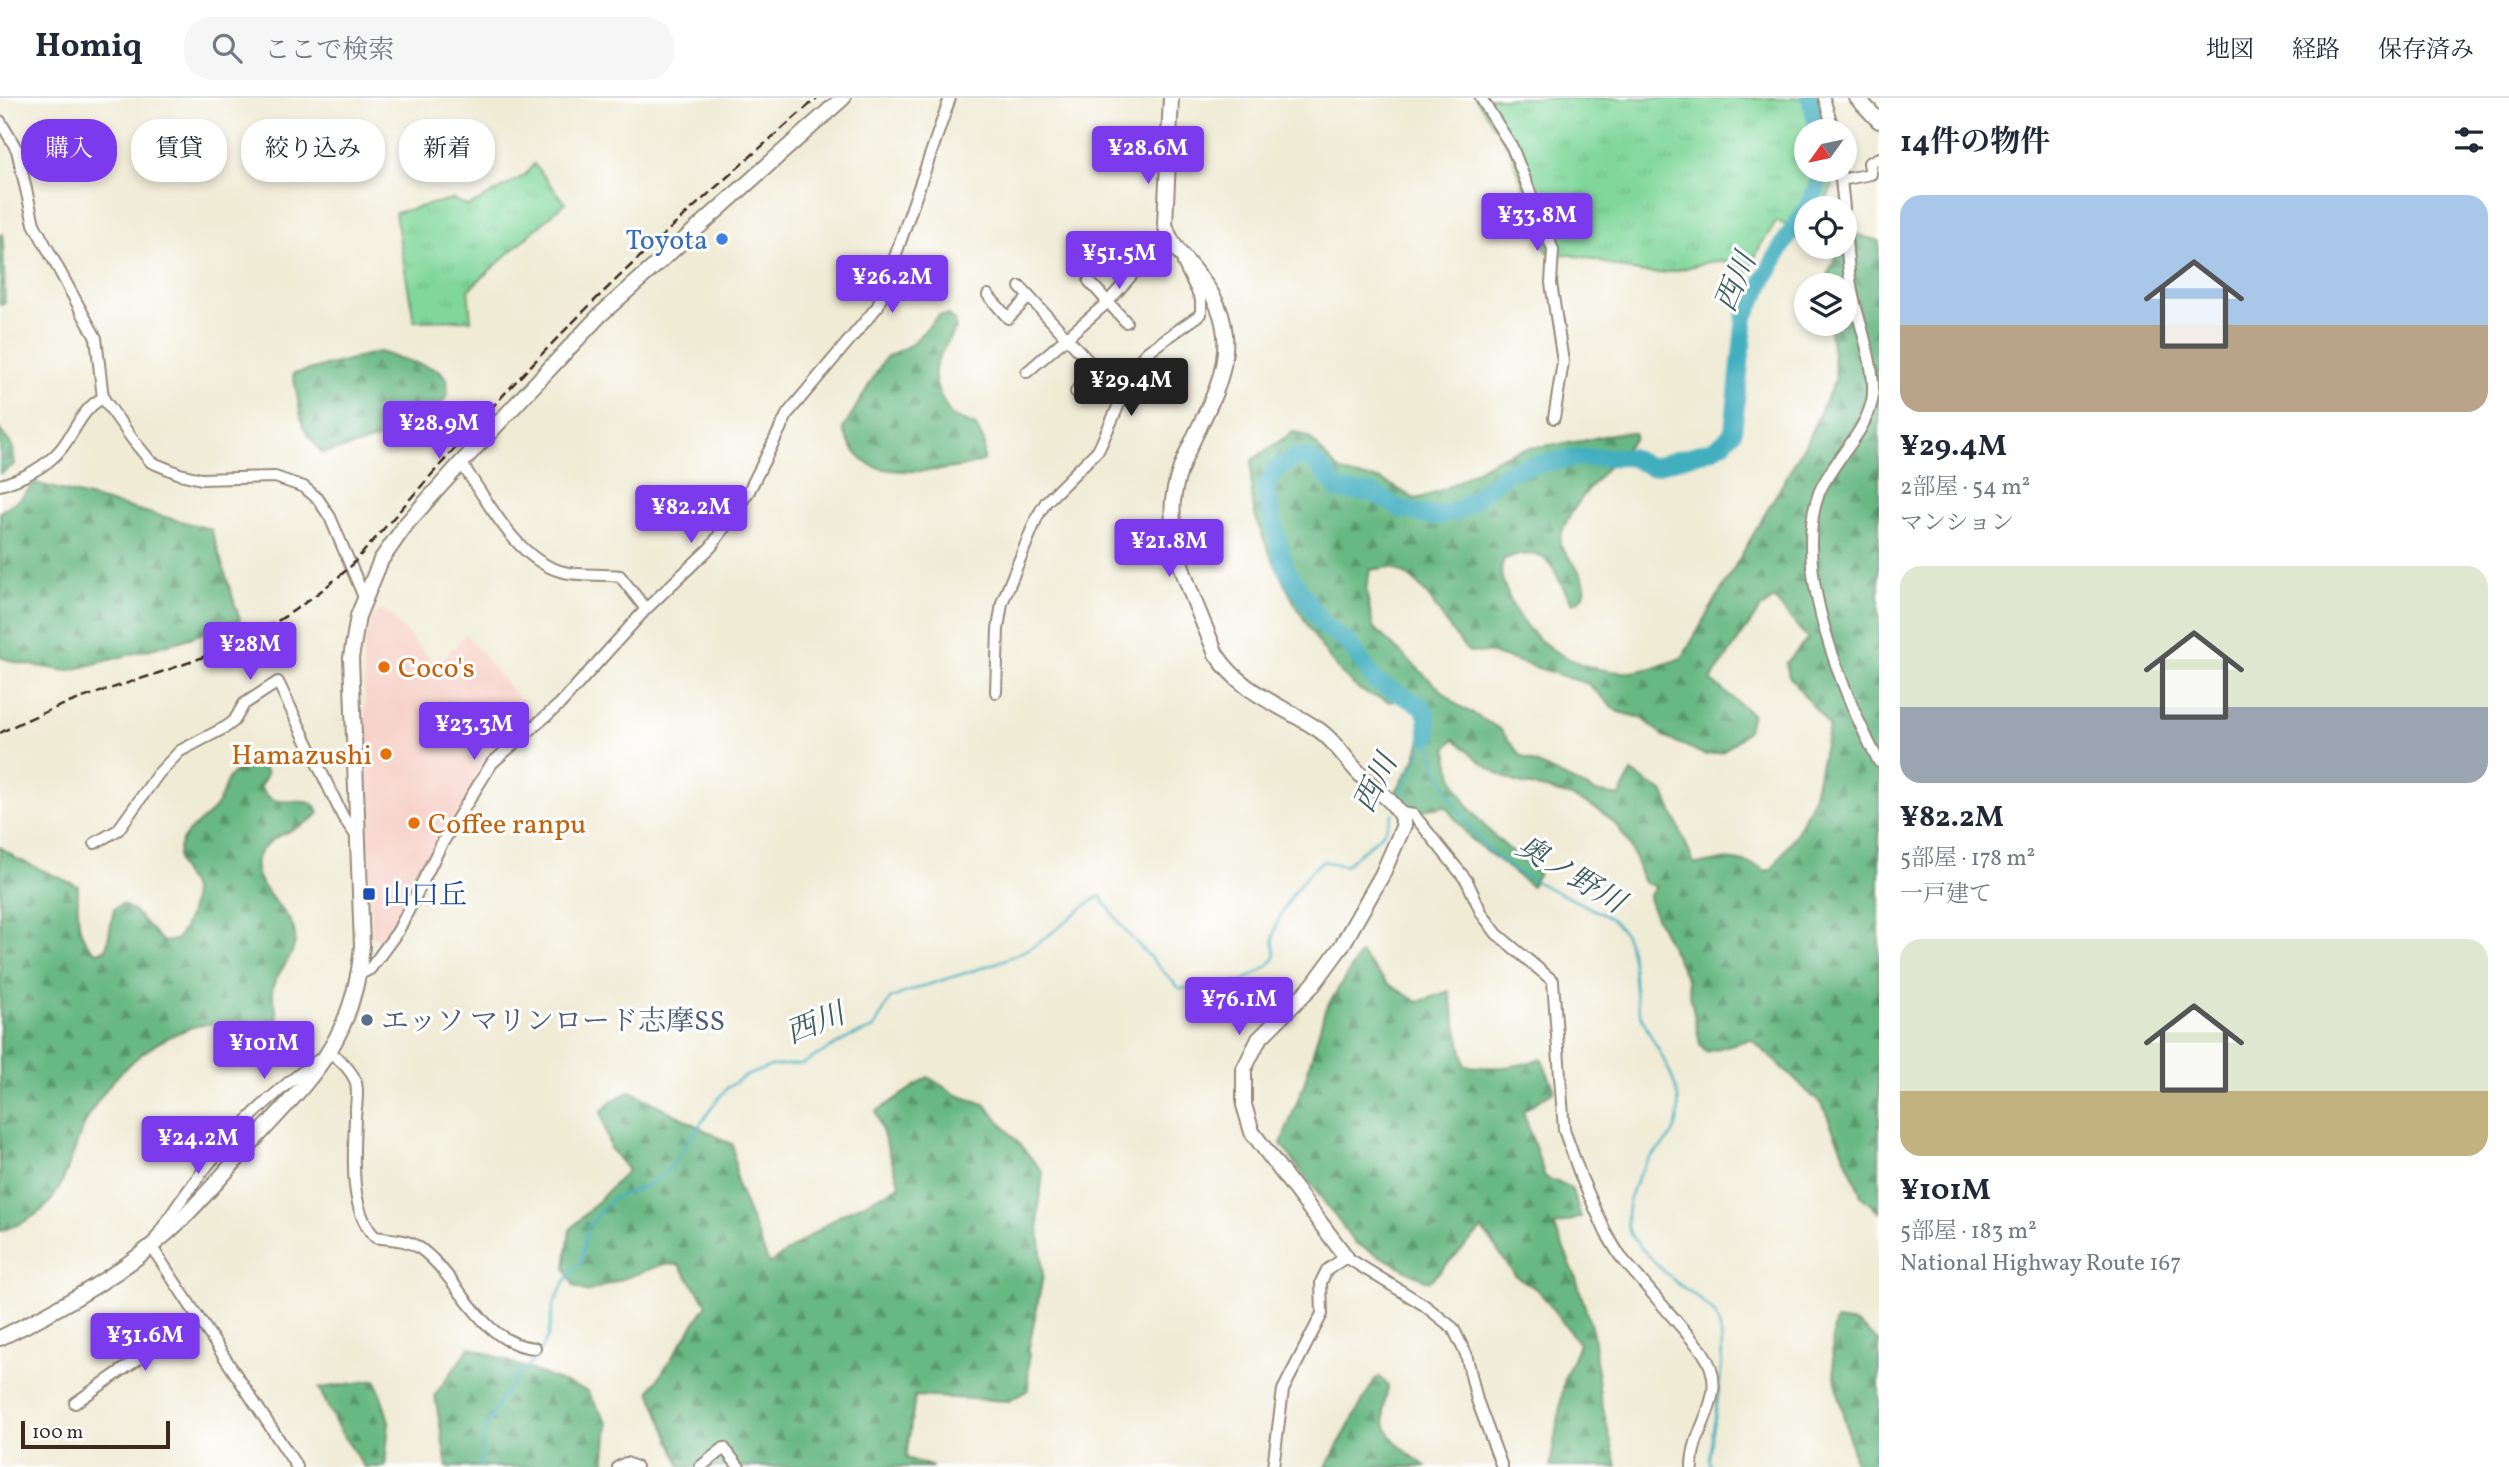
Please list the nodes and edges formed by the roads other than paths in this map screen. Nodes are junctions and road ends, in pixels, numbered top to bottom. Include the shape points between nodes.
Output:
1 (843, 98) edge
2 (950, 98) edge
3 (1171, 98) edge
4 (1481, 98) edge
5 (1824, 98) edge
6 (1857, 98) edge
7 (1830, 119) edge
8 (0, 121) edge
9 (1879, 121) edge
10 (1879, 158) edge
11 (1857, 174) edge
12 (1168, 234) junction
13 (1183, 253) junction
14 (1849, 259) edge
15 (1089, 281) dead end
16 (1020, 287) dead end
17 (988, 295) dead end
18 (1029, 297) junction
19 (1108, 302) junction
20 (1126, 322) dead end
21 (1066, 336) junction
22 (1027, 372) dead end
23 (1076, 393) dead end
24 (103, 398) junction
25 (1554, 418) dead end
26 (461, 463) junction
27 (0, 485) edge
28 (364, 597) junction
29 (646, 609) junction
30 (996, 692) dead end
31 (1879, 762) edge
32 (1401, 813) junction
33 (358, 838) junction
34 (95, 843) dead end
35 (360, 974) junction
36 (330, 1052) junction
37 (151, 1246) junction
38 (1346, 1257) junction
39 (197, 1318) junction
40 (0, 1338) edge
41 (535, 1348) dead end
42 (75, 1403) dead end
43 (297, 1467) edge
44 (618, 1467) edge
45 (636, 1467) edge
46 (700, 1467) edge
47 (739, 1467) edge
48 (1273, 1467) edge
49 (1502, 1467) edge
50 (1692, 1467) edge

1 - 26 street via 600,315
2 - 29 street via 878,306 788,413 749,491 710,547
3 - 12 street via 1164,209
4 - 25 street via 1512,147 1553,250 1551,283 1563,362
5 - 7 street
6 - 9 street
8 - 24 street via 17,150 34,224 96,338
10 - 11 street via 1869,163 1871,174
12 - 13 street
12 - 19 street
13 - 30 street via 1183,264 1201,299 1201,313 1138,362 1099,449 1037,517 1002,603
13 - 32 street via 1207,284 1225,337 1223,371 1179,476 1172,517 1180,561 1216,654 1237,682 1325,736
14 - 31 street via 1872,378 1872,400 1818,496 1811,527 1811,559 1823,620
15 - 19 street
16 - 18 street
17 - 18 street via 1008,318
18 - 21 street
19 - 20 street
19 - 21 street
21 - 22 street
21 - 23 street via 1092,365
24 - 27 street via 91,406 54,457
24 - 28 street via 156,466 201,479 275,477 303,486 330,517
26 - 28 street via 392,543
26 - 29 street via 516,540 537,561 581,575 620,576
28 - 33 street via 351,672
29 - 35 street via 560,704 492,763 441,845 398,931 370,969
32 - 38 street via 1404,825 1395,847 1341,947 1312,985 1259,1039 1244,1069 1244,1105 1252,1132
32 - 50 street via 1414,815 1467,881 1497,934 1553,981 1564,1130 1581,1177 1620,1256 1713,1368 1714,1394
33 - 34 street via 343,817 278,682 244,704 226,727 180,751 118,830
33 - 35 street
35 - 36 street via 353,1003
36 - 37 street via 182,1219
36 - 41 street via 356,1081 357,1197 370,1232 421,1249 503,1340
37 - 39 street
37 - 40 street via 113,1274
38 - 48 street via 1328,1270 1321,1282 1322,1314 1283,1390
38 - 49 street via 1453,1328 1466,1354 1480,1413
39 - 42 street
39 - 43 street
44 - 45 street via 626,1463
46 - 47 street via 724,1448

